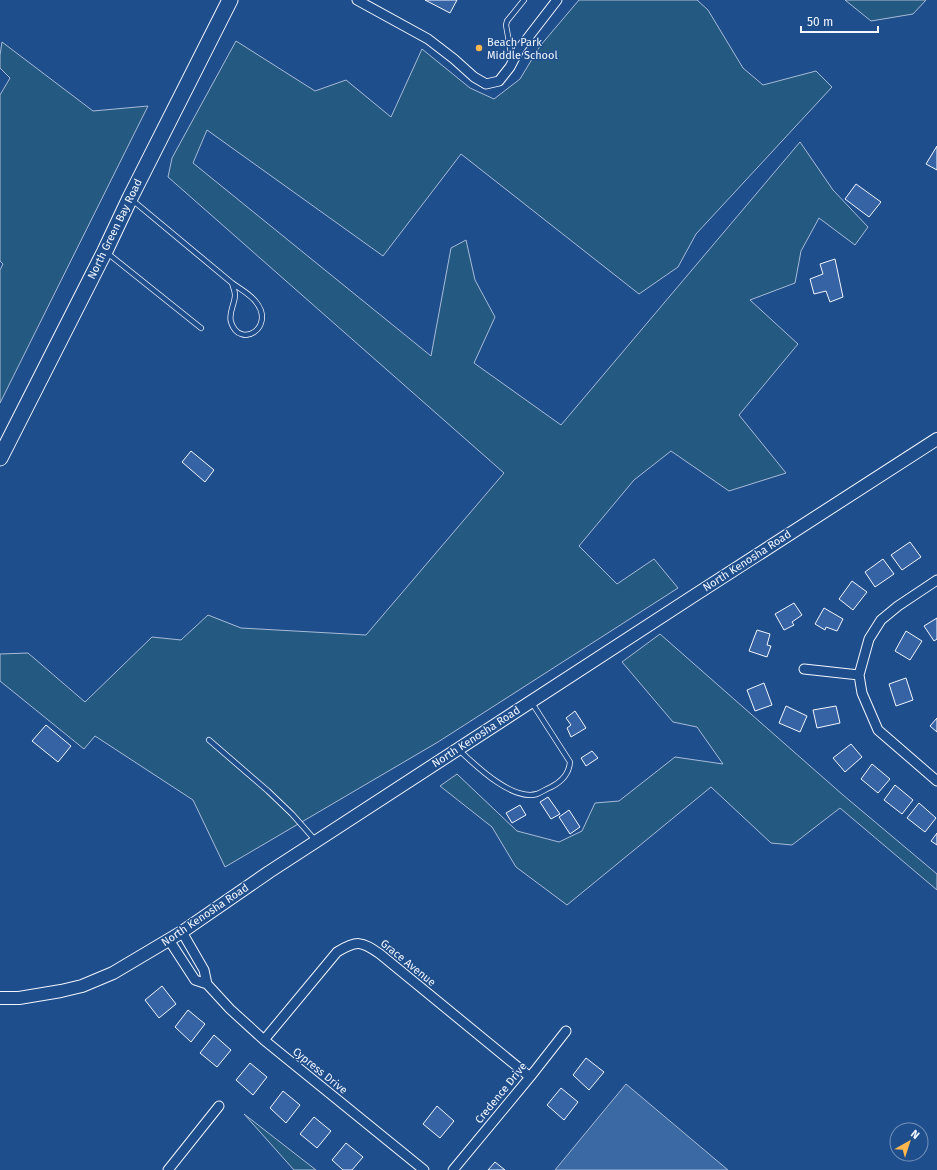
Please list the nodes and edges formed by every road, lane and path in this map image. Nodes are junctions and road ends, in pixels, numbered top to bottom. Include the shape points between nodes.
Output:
1 (230, 0) edge
2 (357, 0) edge
3 (524, 0) edge
4 (557, 0) edge
5 (512, 60) junction
6 (130, 198) junction
7 (105, 251) junction
8 (232, 283) junction
9 (201, 328) dead end
10 (937, 440) edge
11 (0, 458) edge
12 (937, 580) edge
13 (804, 670) dead end
14 (859, 675) junction
15 (531, 701) junction
16 (209, 740) dead end
17 (458, 749) junction
18 (937, 781) edge
19 (316, 842) junction
20 (182, 932) junction
21 (169, 940) junction
22 (207, 984) junction
23 (0, 998) edge
24 (566, 1030) dead end
25 (264, 1040) junction
26 (530, 1077) junction
27 (219, 1106) dead end
28 (168, 1170) edge
29 (424, 1170) edge
30 (453, 1170) edge

1 - 6 main road, North Green Bay Road
2 - 5 street via 428,39 486,84 499,81
3 - 5 lane via 506,25
4 - 5 street
6 - 7 main road, North Green Bay Road
6 - 8 lane
7 - 9 lane
7 - 11 main road, North Green Bay Road
8 - 8 lane via 235,295 231,322 242,335 250,335 261,324 261,308 255,300
10 - 15 street, North Kenosha Road
12 - 14 street via 881,620 869,639
13 - 14 street
14 - 18 street via 862,693 878,730
15 - 17 street, North Kenosha Road
15 - 17 lane via 570,762 570,770 558,784 536,794 519,794 497,782
16 - 19 lane via 287,809
17 - 19 street, North Kenosha Road
19 - 20 street, North Kenosha Road
20 - 21 street, North Kenosha Road
20 - 22 street, Cypress Drive via 204,970
21 - 22 street, Cypress Drive via 195,980
21 - 23 street, North Kenosha Road via 113,972 82,986 19,998
22 - 25 street, Cypress Drive
24 - 26 street, Credence Drive
25 - 26 street, Grace Avenue via 337,952 351,944 366,945
25 - 29 street, Cypress Drive
26 - 30 street, Credence Drive
27 - 28 street

